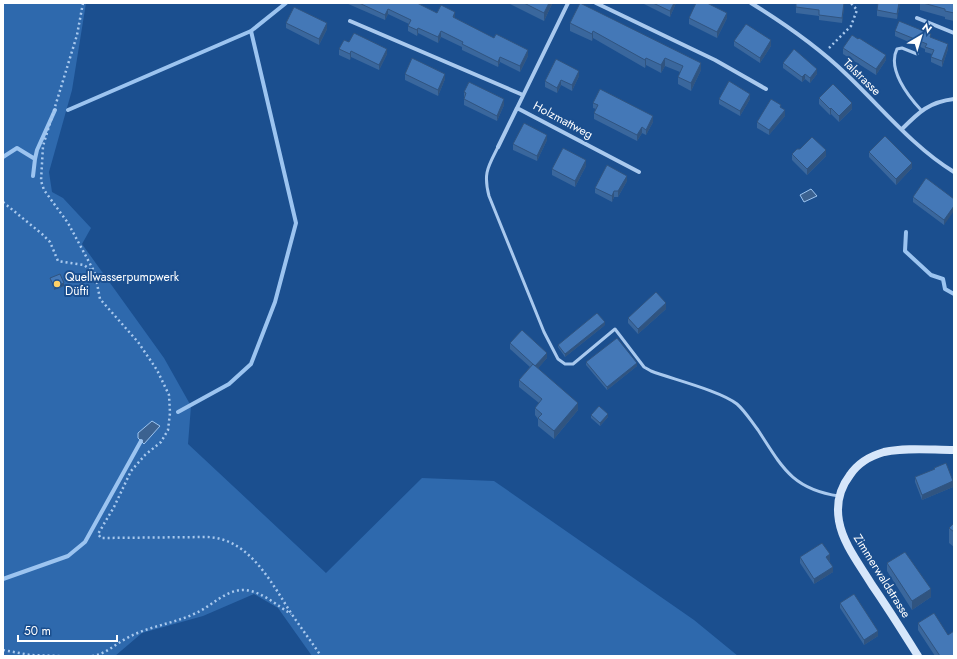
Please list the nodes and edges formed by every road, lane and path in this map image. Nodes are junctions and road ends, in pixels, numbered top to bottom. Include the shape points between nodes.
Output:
1 (83, 3) edge
2 (568, 3) edge
3 (596, 3) edge
4 (751, 3) edge
5 (851, 3) edge
6 (917, 18) dead end
7 (350, 21) dead end
8 (954, 33) edge
9 (823, 54) junction
10 (916, 54) dead end
11 (766, 89) dead end
12 (523, 95) junction
13 (954, 99) edge
14 (517, 108) junction
15 (921, 110) junction
16 (902, 129) junction
17 (498, 147) joint
18 (639, 172) dead end
19 (954, 172) edge
20 (3, 202) edge
21 (95, 273) junction
22 (954, 450) edge
23 (839, 496) junction
24 (292, 615) junction
25 (3, 650) edge
26 (60, 656) edge
27 (92, 656) edge
28 (320, 656) edge
29 (918, 656) edge

1 - 21 path via 77,35 43,146 41,181 44,190 68,223
2 - 12 street, Holzmattweg
3 - 11 street via 715,60
4 - 9 street, Talstrasse via 785,24
5 - 9 path via 857,10 851,26
6 - 8 street
7 - 12 street
9 - 16 street, Talstrasse
10 - 15 lane via 902,48 897,48 895,52 901,84
12 - 14 street, Holzmattweg
13 - 15 street via 938,101
14 - 17 street
14 - 18 street, Holzmattweg
15 - 16 street
16 - 19 street, Talstrasse
17 - 23 lane via 488,166 485,181 489,196 544,332 558,359 565,364 573,364 615,329 644,367 730,399 746,413 788,473 807,488
20 - 21 path via 50,242 58,261 84,265
21 - 24 path via 100,299 138,342 157,370 169,395 170,413 168,430 161,442 131,471 98,534 101,538 114,539 219,537 255,560
22 - 23 street, Zimmerwaldstrasse via 902,449 884,452 860,463 845,481
23 - 29 street, Zimmerwaldstrasse via 838,520 847,543
24 - 27 path via 255,592 233,591 197,613 153,626 126,638 101,655
24 - 28 path
25 - 26 path via 30,655

